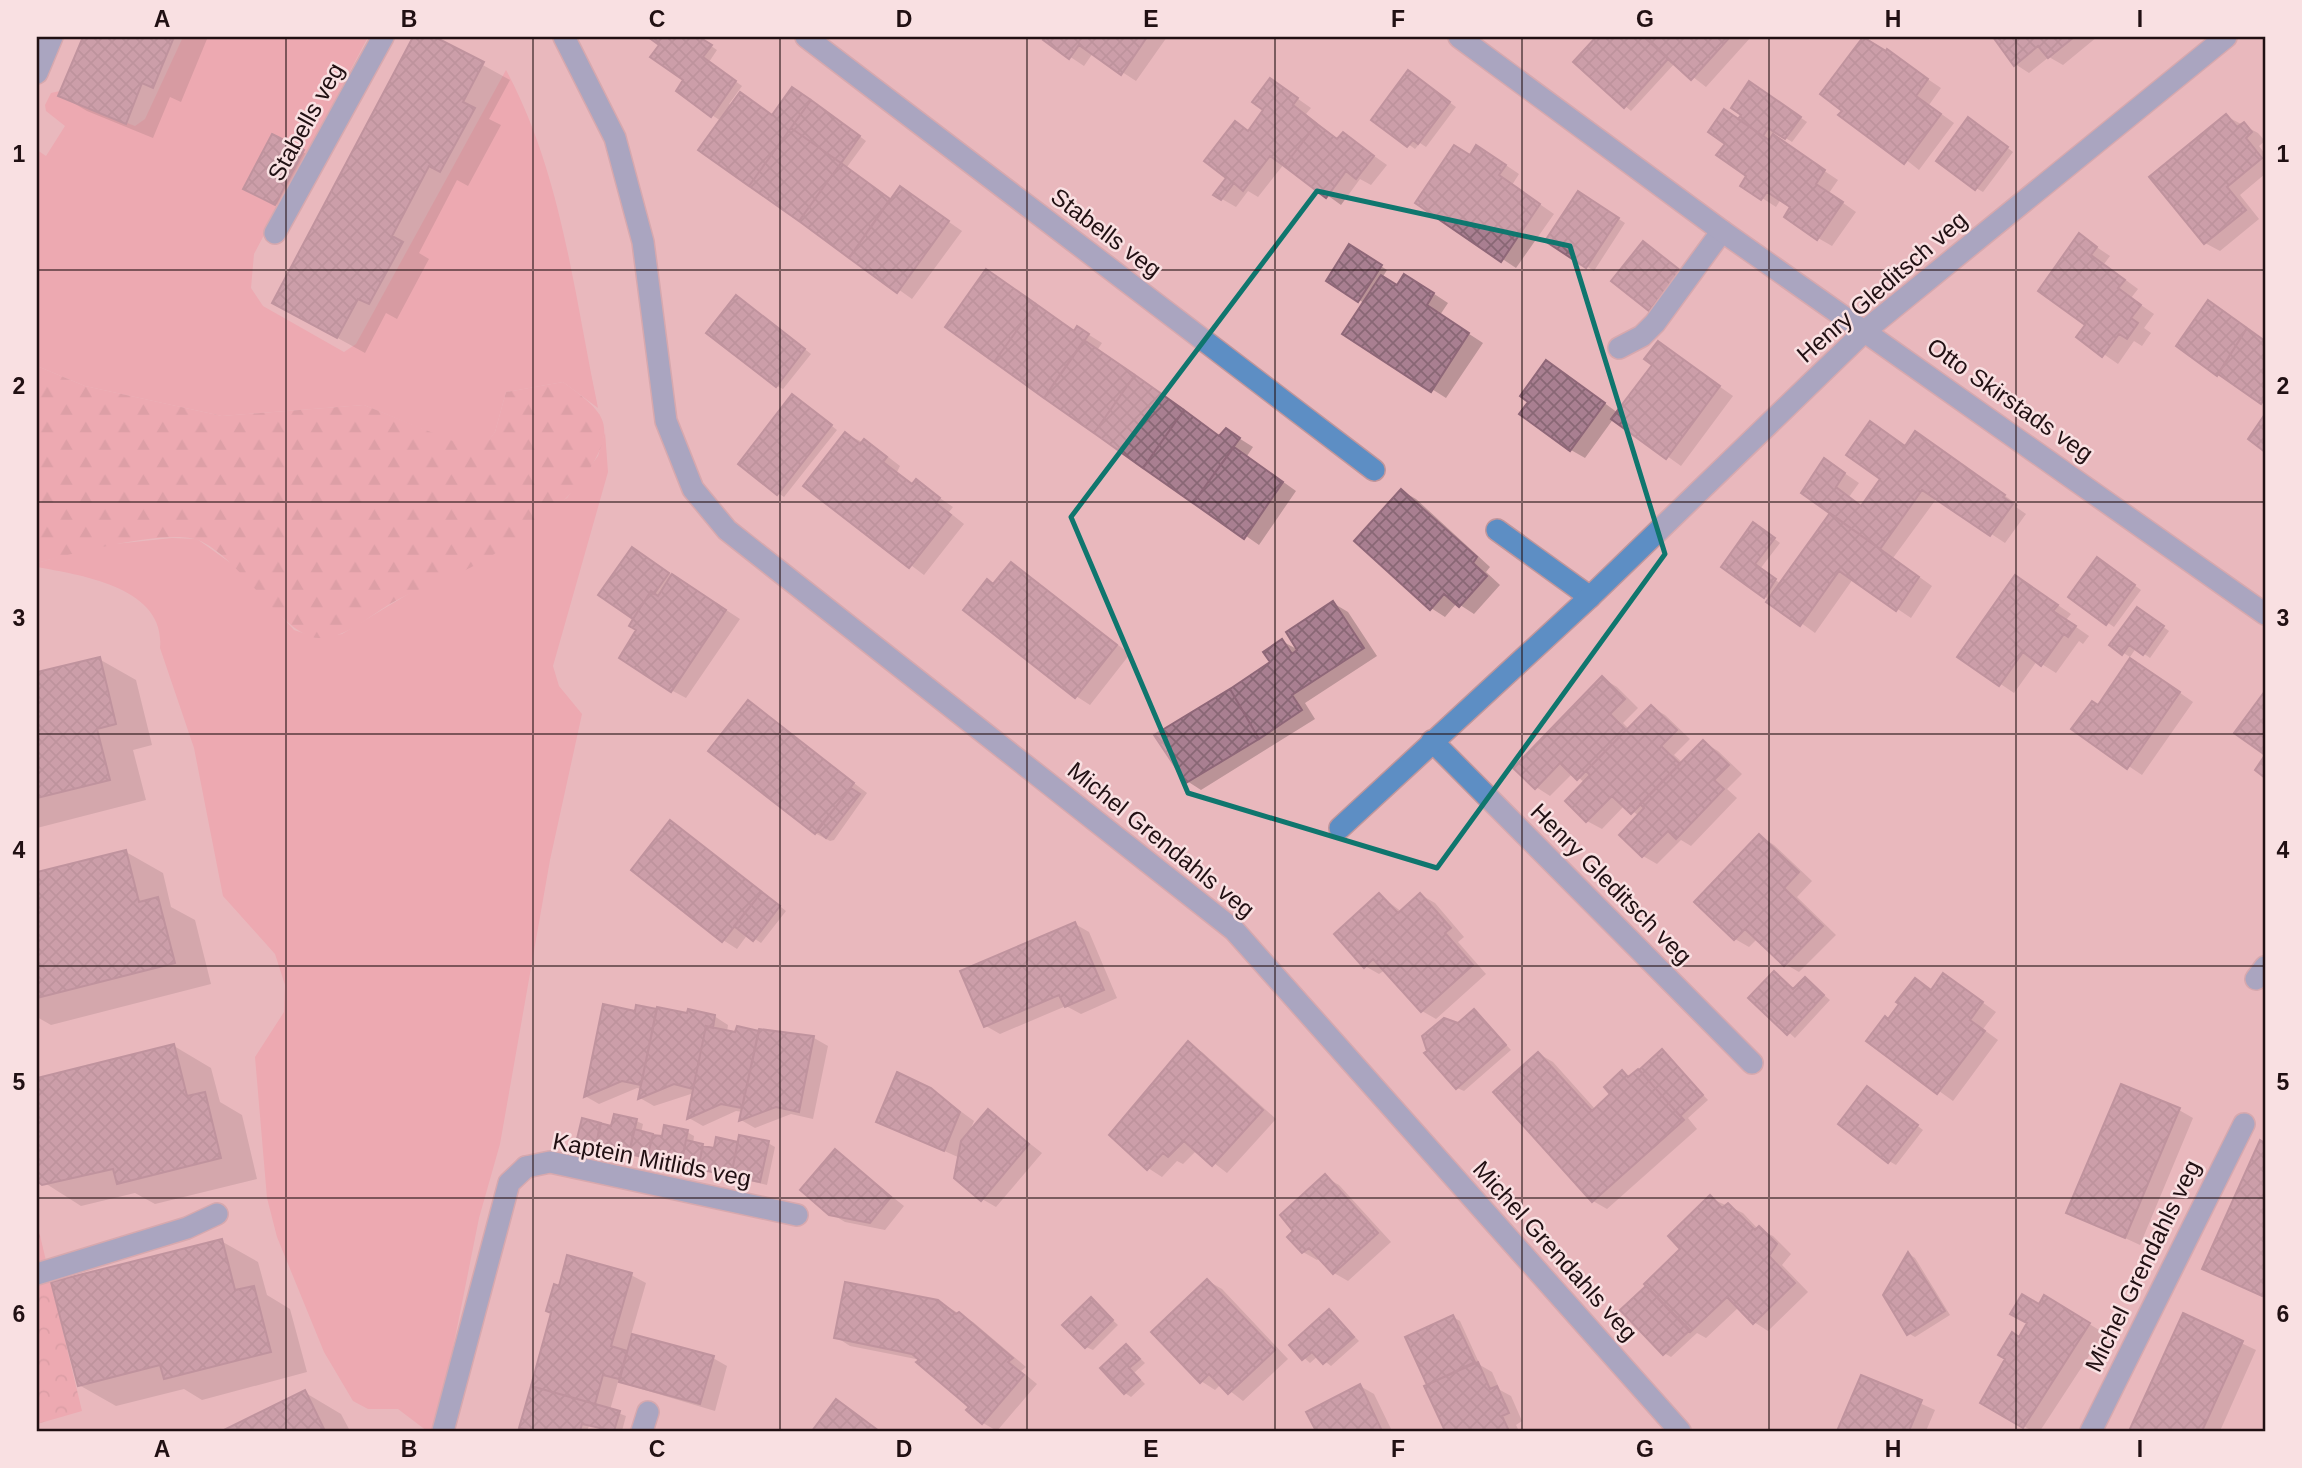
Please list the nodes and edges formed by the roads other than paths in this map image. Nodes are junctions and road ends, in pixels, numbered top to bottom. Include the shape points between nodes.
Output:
1 (52, 37) edge
2 (383, 37) edge
3 (564, 37) edge
4 (806, 37) edge
5 (1459, 37) edge
6 (2226, 37) edge
7 (37, 73) edge
8 (1723, 231) junction
9 (275, 233) dead end
10 (1866, 330) junction
11 (1619, 348) dead end
12 (1374, 470) dead end
13 (1497, 530) dead end
14 (1590, 597) junction
15 (2265, 614) edge
16 (1432, 741) junction
17 (1340, 828) dead end
18 (1752, 1063) dead end
19 (2244, 1124) dead end
20 (217, 1214) dead end
21 (797, 1215) dead end
22 (37, 1274) edge
23 (443, 1431) edge
24 (1680, 1431) edge
25 (2091, 1431) edge

1 - 7 street
2 - 9 street, Stabells veg
3 - 24 street, Michel Grendahls veg via 615,138 643,242 666,421 693,489 727,530 1234,930
4 - 12 street, Stabells veg
5 - 8 street, Otto Skirstads veg
6 - 10 street, Henry Gleditsch veg
8 - 10 street, Otto Skirstads veg
8 - 11 street via 1655,323
10 - 14 street, Henry Gleditsch veg
10 - 15 street, Otto Skirstads veg
13 - 14 street
14 - 16 street, Henry Gleditsch veg
16 - 17 street, Henry Gleditsch veg
16 - 18 street, Henry Gleditsch veg
19 - 25 street, Michel Grendahls veg
20 - 22 street via 187,1228
21 - 23 street, Kaptein Mitlids veg via 550,1162 526,1167 509,1183

